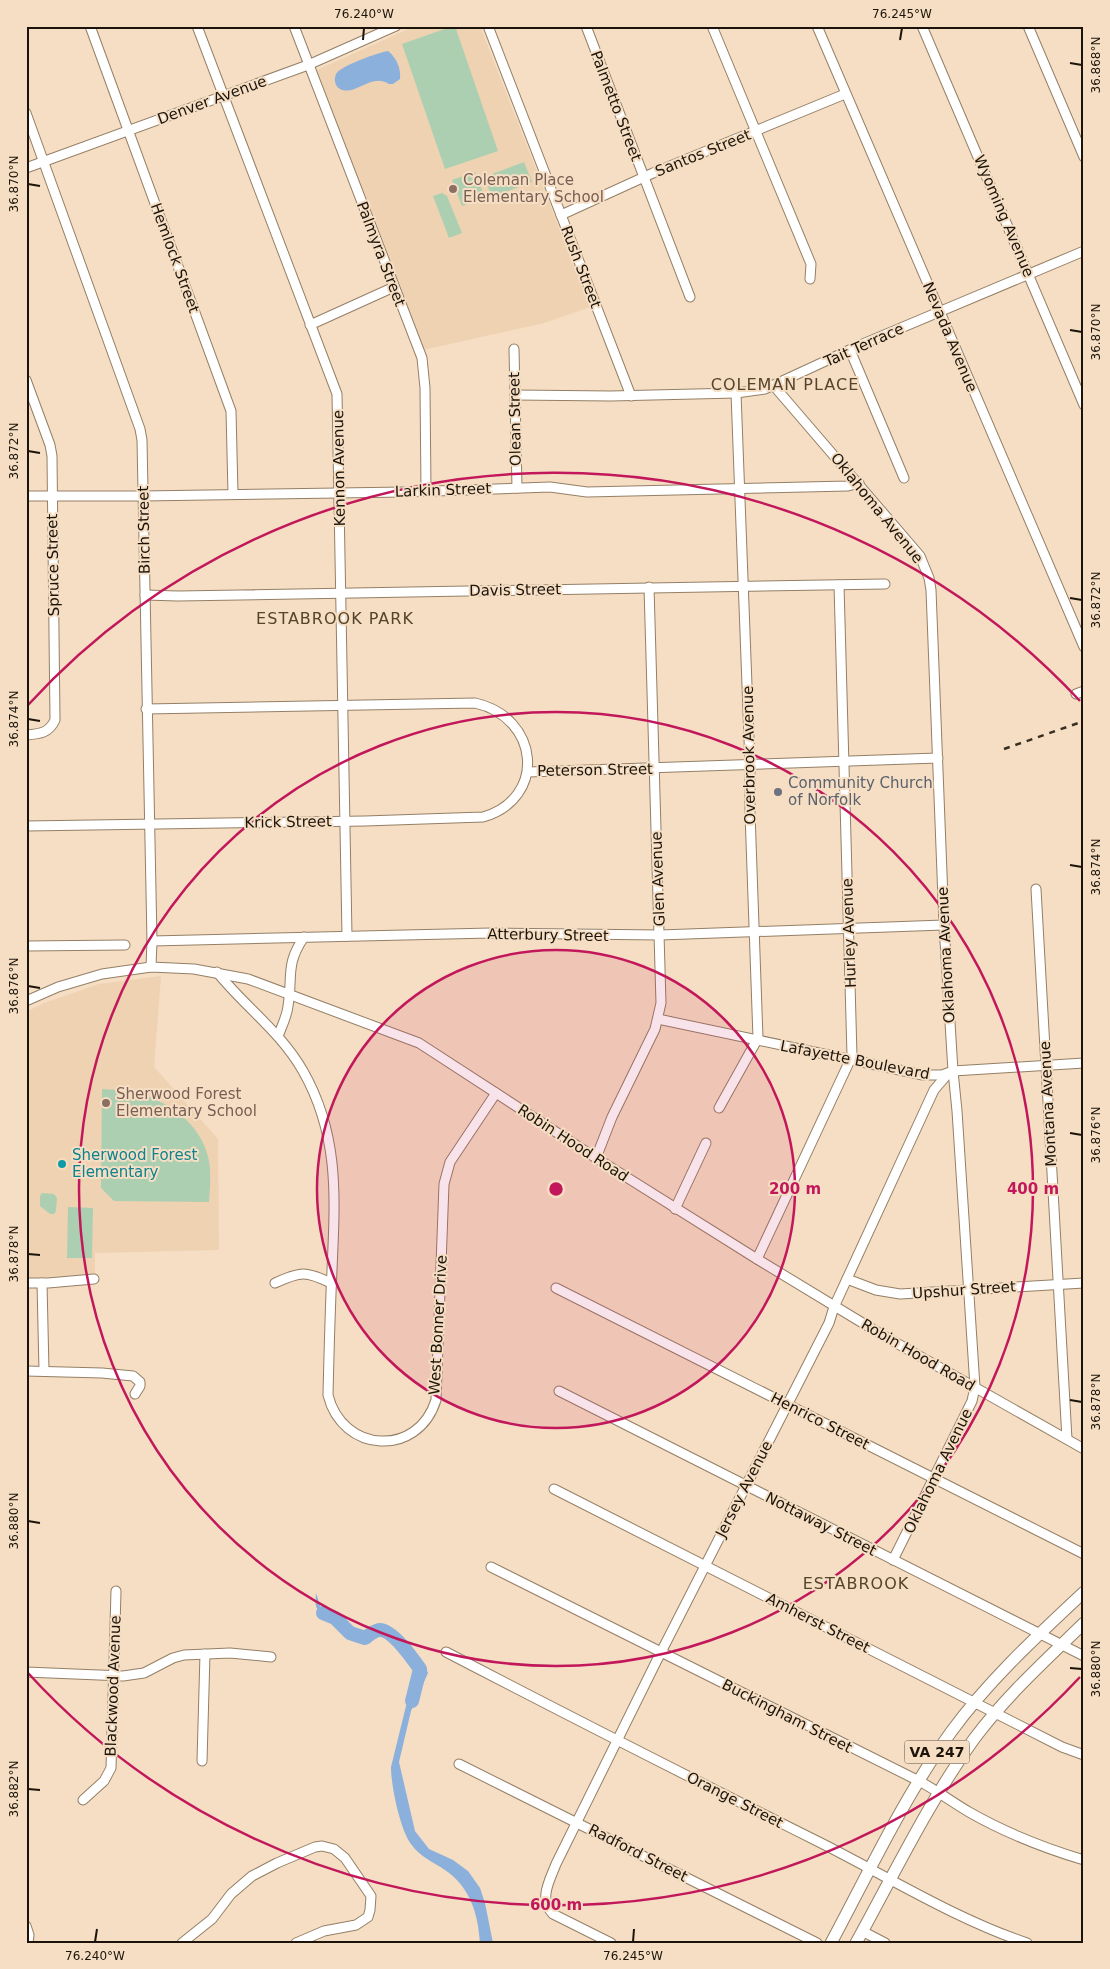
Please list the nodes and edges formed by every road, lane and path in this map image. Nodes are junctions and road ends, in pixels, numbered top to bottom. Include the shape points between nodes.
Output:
1 (90, 26) edge
2 (197, 26) edge
3 (294, 26) edge
4 (488, 26) edge
5 (586, 26) edge
6 (712, 26) edge
7 (817, 26) edge
8 (922, 26) edge
9 (1028, 26) edge
10 (393, 27) edge
11 (308, 65) junction
12 (845, 94) junction
13 (223, 97) junction
14 (26, 113) edge
15 (130, 130) junction
16 (756, 132) junction
17 (1084, 157) edge
18 (44, 161) junction
19 (26, 168) edge
20 (644, 178) junction
21 (561, 215) junction
22 (1084, 251) edge
23 (1029, 274) junction
24 (810, 279) dead end
25 (394, 288) junction
26 (690, 297) dead end
27 (939, 312) junction
28 (310, 325) junction
29 (514, 349) dead end
30 (850, 350) junction
31 (26, 380) edge
32 (774, 386) junction
33 (736, 393) junction
34 (515, 395) junction
35 (630, 396) junction
36 (1084, 405) edge
37 (904, 478) dead end
38 (859, 483) junction
39 (517, 488) junction
40 (740, 488) junction
41 (426, 491) junction
42 (340, 492) junction
43 (233, 494) junction
44 (26, 496) edge
45 (52, 496) junction
46 (143, 496) junction
47 (885, 584) dead end
48 (839, 585) junction
49 (743, 586) junction
50 (649, 587) junction
51 (341, 593) junction
52 (145, 595) junction
53 (1084, 647) edge
54 (344, 705) junction
55 (146, 709) junction
56 (26, 735) edge
57 (938, 758) junction
58 (844, 762) junction
59 (750, 765) junction
60 (654, 768) junction
61 (528, 772) junction
62 (345, 821) junction
63 (149, 824) junction
64 (26, 826) edge
65 (1036, 889) dead end
66 (944, 926) junction
67 (849, 930) junction
68 (755, 932) junction
69 (660, 935) junction
70 (347, 936) junction
71 (304, 937) junction
72 (152, 941) junction
73 (126, 945) dead end
74 (26, 946) edge
75 (151, 968) junction
76 (217, 972) junction
77 (289, 993) junction
78 (26, 1001) edge
79 (658, 1019) junction
80 (278, 1036) junction
81 (757, 1040) junction
82 (851, 1060) junction
83 (1084, 1063) edge
84 (1046, 1065) junction
85 (953, 1071) junction
86 (496, 1093) junction
87 (719, 1108) dead end
88 (706, 1143) dead end
89 (596, 1158) junction
90 (675, 1209) junction
91 (757, 1259) junction
92 (94, 1279) dead end
93 (847, 1279) junction
94 (331, 1282) junction
95 (26, 1283) edge
96 (42, 1283) junction
97 (275, 1283) dead end
98 (1084, 1283) edge
99 (1058, 1284) junction
100 (556, 1288) dead end
101 (968, 1290) junction
102 (834, 1307) junction
103 (26, 1371) edge
104 (44, 1371) junction
105 (975, 1387) junction
106 (559, 1391) dead end
107 (135, 1394) dead end
108 (787, 1404) junction
109 (1067, 1439) junction
110 (1084, 1448) edge
111 (935, 1479) junction
112 (746, 1486) junction
113 (554, 1489) dead end
114 (1084, 1554) edge
115 (893, 1560) junction
116 (491, 1567) dead end
117 (705, 1567) junction
118 (116, 1591) dead end
119 (1084, 1592) edge
120 (1084, 1623) edge
121 (1039, 1634) junction
122 (1061, 1645) junction
123 (446, 1652) dead end
124 (661, 1653) junction
125 (204, 1654) junction
126 (271, 1656) dead end
127 (1084, 1656) edge
128 (26, 1672) edge
129 (114, 1675) junction
130 (974, 1703) junction
131 (995, 1713) junction
132 (617, 1741) junction
133 (1084, 1755) edge
134 (202, 1761) dead end
135 (459, 1764) dead end
136 (919, 1781) junction
137 (938, 1792) junction
138 (83, 1800) dead end
139 (576, 1822) junction
140 (1084, 1860) edge
141 (870, 1868) junction
142 (891, 1878) junction
143 (26, 1926) edge
144 (862, 1931) junction
145 (28, 1943) edge
146 (182, 1943) edge
147 (296, 1943) edge
148 (611, 1943) edge
149 (817, 1943) edge
150 (830, 1943) edge
151 (856, 1943) edge
152 (884, 1943) edge
153 (1027, 1943) edge

1 - 15 street, Hemlock Street
2 - 13 street, Kennon Avenue
3 - 11 street, Palmyra Street
4 - 21 street, Rush Street
5 - 20 street, Palmetto Street
6 - 16 street
7 - 12 street, Nevada Avenue
8 - 23 street, Wyoming Avenue
9 - 17 street
10 - 11 street, Denver Avenue
11 - 13 street, Denver Avenue
11 - 25 street, Palmyra Street
12 - 16 street, Santos Street
12 - 27 street, Nevada Avenue
13 - 15 street, Denver Avenue
13 - 28 street, Kennon Avenue
14 - 18 street, Birch Street
15 - 18 street, Denver Avenue
15 - 43 street, Hemlock Street via 231,411
16 - 20 street, Santos Street
16 - 24 street via 811,264
18 - 19 street, Denver Avenue
18 - 46 street, Birch Street via 140,430
20 - 21 street, Santos Street
20 - 26 street, Palmetto Street
21 - 35 street, Rush Street
22 - 23 street, Tait Terrace
23 - 27 street, Tait Terrace
23 - 36 street, Wyoming Avenue
25 - 28 street
25 - 41 street, Palmyra Street via 424,368
27 - 30 street, Tait Terrace
27 - 53 street, Nevada Avenue
28 - 42 street, Kennon Avenue via 337,394
29 - 34 street, Olean Street
30 - 32 street, Tait Terrace
30 - 37 street
31 - 45 street, Spruce Street via 50,445
32 - 33 street, Tait Terrace
32 - 38 street, Oklahoma Avenue
33 - 35 street, Tait Terrace
33 - 40 street, Overbrook Avenue
34 - 35 street, Tait Terrace
34 - 39 street, Olean Street
38 - 40 street, Larkin Street via 848,486
38 - 57 street, Oklahoma Avenue via 920,556 929,578
39 - 40 street, Larkin Street via 550,487 587,492
39 - 41 street, Larkin Street
40 - 49 street, Overbrook Avenue
41 - 42 street, Larkin Street
42 - 43 street, Larkin Street
42 - 51 street, Kennon Avenue
43 - 46 street, Larkin Street
44 - 45 street, Larkin Street
45 - 46 street, Larkin Street
45 - 56 street, Spruce Street via 55,720 42,734
46 - 52 street, Birch Street
47 - 48 street, Davis Street
48 - 49 street, Davis Street
48 - 58 street, Hurley Avenue
49 - 50 street, Davis Street
49 - 59 street, Overbrook Avenue
50 - 51 street, Davis Street
50 - 60 street, Glen Avenue
51 - 52 street, Davis Street
51 - 54 street, Kennon Avenue
52 - 55 street, Birch Street
54 - 55 street, Peterson Street
54 - 61 street, Peterson Street via 485,705 506,716 520,733 528,757
54 - 62 street, Kennon Avenue
55 - 63 street, Birch Street
57 - 58 street, Peterson Street
57 - 66 street, Oklahoma Avenue
58 - 59 street, Peterson Street
58 - 67 street, Hurley Avenue
59 - 60 street, Peterson Street
59 - 68 street, Overbrook Avenue
60 - 61 street, Peterson Street
60 - 69 street, Glen Avenue
61 - 62 street, Krick Street via 506,805 482,817
62 - 63 street, Krick Street
62 - 70 street, Kennon Avenue
63 - 64 street, Krick Street
63 - 72 street, Birch Street
65 - 84 street, Montana Avenue
66 - 67 street, Atterbury Street
66 - 85 street, Oklahoma Avenue
67 - 68 street, Atterbury Street
67 - 82 street, Hurley Avenue
68 - 69 street, Atterbury Street
68 - 81 street, Overbrook Avenue
69 - 70 street, Atterbury Street
69 - 79 street, Glen Avenue
70 - 71 street, Atterbury Street
71 - 72 street, Atterbury Street
71 - 77 street via 290,965
72 - 75 street, Birch Street
73 - 74 street
75 - 76 street, Robin Hood Road
75 - 78 street, Robin Hood Road via 124,970 80,980
76 - 77 street, Robin Hood Road
76 - 80 street, West Bonner Drive
77 - 80 street via 286,1016
77 - 86 street, Robin Hood Road via 419,1043
79 - 81 street, Lafayette Boulevard
79 - 89 street, Glen Avenue
80 - 94 street, West Bonner Drive via 304,1072 330,1147 335,1190
81 - 82 street, Lafayette Boulevard
81 - 87 street
82 - 85 street, Lafayette Boulevard via 928,1076
82 - 91 street, Hurley Avenue
83 - 84 street, Lafayette Boulevard
84 - 85 street, Lafayette Boulevard
84 - 99 street, Montana Avenue
85 - 93 street, Jersey Avenue via 934,1090
85 - 101 street, Oklahoma Avenue
86 - 89 street, Robin Hood Road
86 - 94 street, West Bonner Drive via 446,1173 436,1400 429,1416 410,1434 388,1441 366,1439 348,1429 334,1414 328,1395
88 - 90 street
89 - 90 street, Robin Hood Road
90 - 91 street, Robin Hood Road
91 - 102 street, Robin Hood Road
92 - 96 street
93 - 101 street, Upshur Street via 876,1290 900,1294
93 - 102 street, Jersey Avenue
94 - 97 street via 304,1273
95 - 96 street
96 - 104 street
98 - 99 street, Upshur Street
99 - 101 street, Upshur Street
99 - 109 street, Montana Avenue
100 - 108 street, Henrico Street
101 - 105 street, Oklahoma Avenue
102 - 105 street, Robin Hood Road
102 - 108 street, Jersey Avenue
103 - 104 street
104 - 107 street via 133,1376 140,1382
105 - 109 street, Robin Hood Road
105 - 111 street, Oklahoma Avenue via 972,1401
106 - 112 street, Nottaway Street
108 - 111 street, Henrico Street
108 - 112 street, Jersey Avenue
109 - 110 street, Robin Hood Road
111 - 114 street, Henrico Street
111 - 115 street, Oklahoma Avenue
112 - 115 street, Nottaway Street
112 - 117 street, Jersey Avenue
113 - 117 street, Amherst Street
115 - 121 street, Nottaway Street
116 - 124 street, Buckingham Street
117 - 124 street, Jersey Avenue
117 - 130 street, Amherst Street
118 - 129 street, Blackwood Avenue
119 - 121 main road, VA 247
120 - 122 main road, VA 247
121 - 122 street, Nottaway Street
121 - 130 main road, VA 247
122 - 127 street, Nottaway Street
122 - 131 main road, VA 247
123 - 132 street, Orange Street
124 - 132 street, Jersey Avenue
124 - 136 street, Buckingham Street
125 - 126 street
125 - 129 street via 174,1658 144,1673
125 - 134 street
128 - 129 street
129 - 138 street, Blackwood Avenue via 111,1768 104,1781
130 - 131 street, Amherst Street
130 - 136 main road, VA 247
131 - 133 street, Amherst Street
131 - 137 main road, VA 247
132 - 139 street, Jersey Avenue
132 - 141 street, Orange Street
135 - 139 street, Radford Street
136 - 137 street, Buckingham Street
136 - 141 main road, VA 247
137 - 140 street, Buckingham Street via 1008,1831
137 - 142 main road, VA 247
139 - 148 street, Jersey Avenue via 556,1864 545,1901 553,1914
139 - 149 street, Radford Street
141 - 142 street, Orange Street
141 - 150 main road, VA 247
142 - 144 main road, VA 247
142 - 153 street, Orange Street via 979,1924
143 - 145 street
144 - 151 main road, VA 247
144 - 152 street
146 - 147 street via 212,1919 240,1885 257,1872 315,1847 334,1849 345,1858 371,1896 368,1917 356,1925 324,1931

